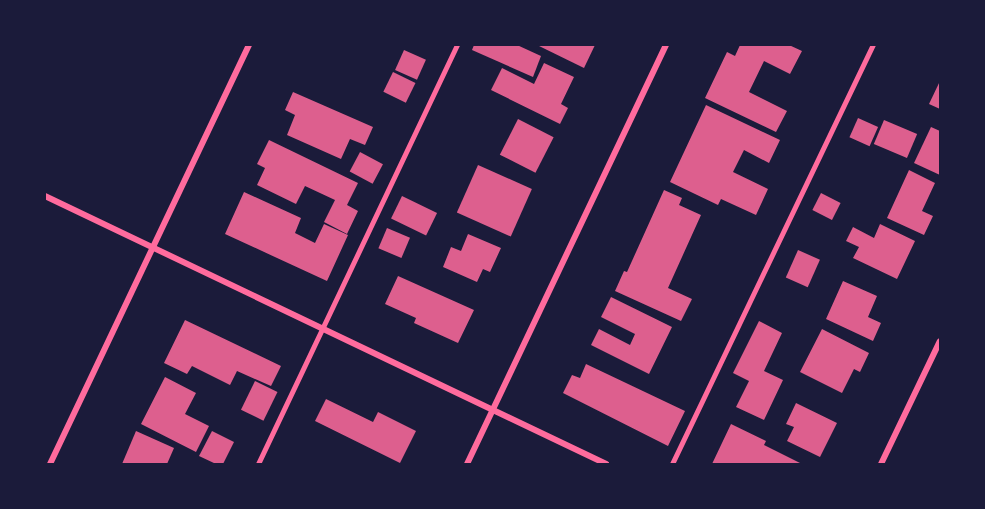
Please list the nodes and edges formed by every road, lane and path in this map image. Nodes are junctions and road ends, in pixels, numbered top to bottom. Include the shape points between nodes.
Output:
1 (249, 45) edge
2 (457, 45) edge
3 (666, 45) edge
4 (873, 45) edge
5 (45, 196) edge
6 (151, 248) junction
7 (321, 327) junction
8 (940, 341) edge
9 (493, 410) junction
10 (50, 464) edge
11 (258, 464) edge
12 (467, 464) edge
13 (606, 464) edge
14 (672, 464) edge
15 (881, 464) edge

1 - 6 street
2 - 7 lane
3 - 9 street
4 - 14 lane
5 - 6 street
6 - 7 street
6 - 10 street
7 - 9 street
7 - 11 lane
8 - 15 street
9 - 12 street
9 - 13 street

